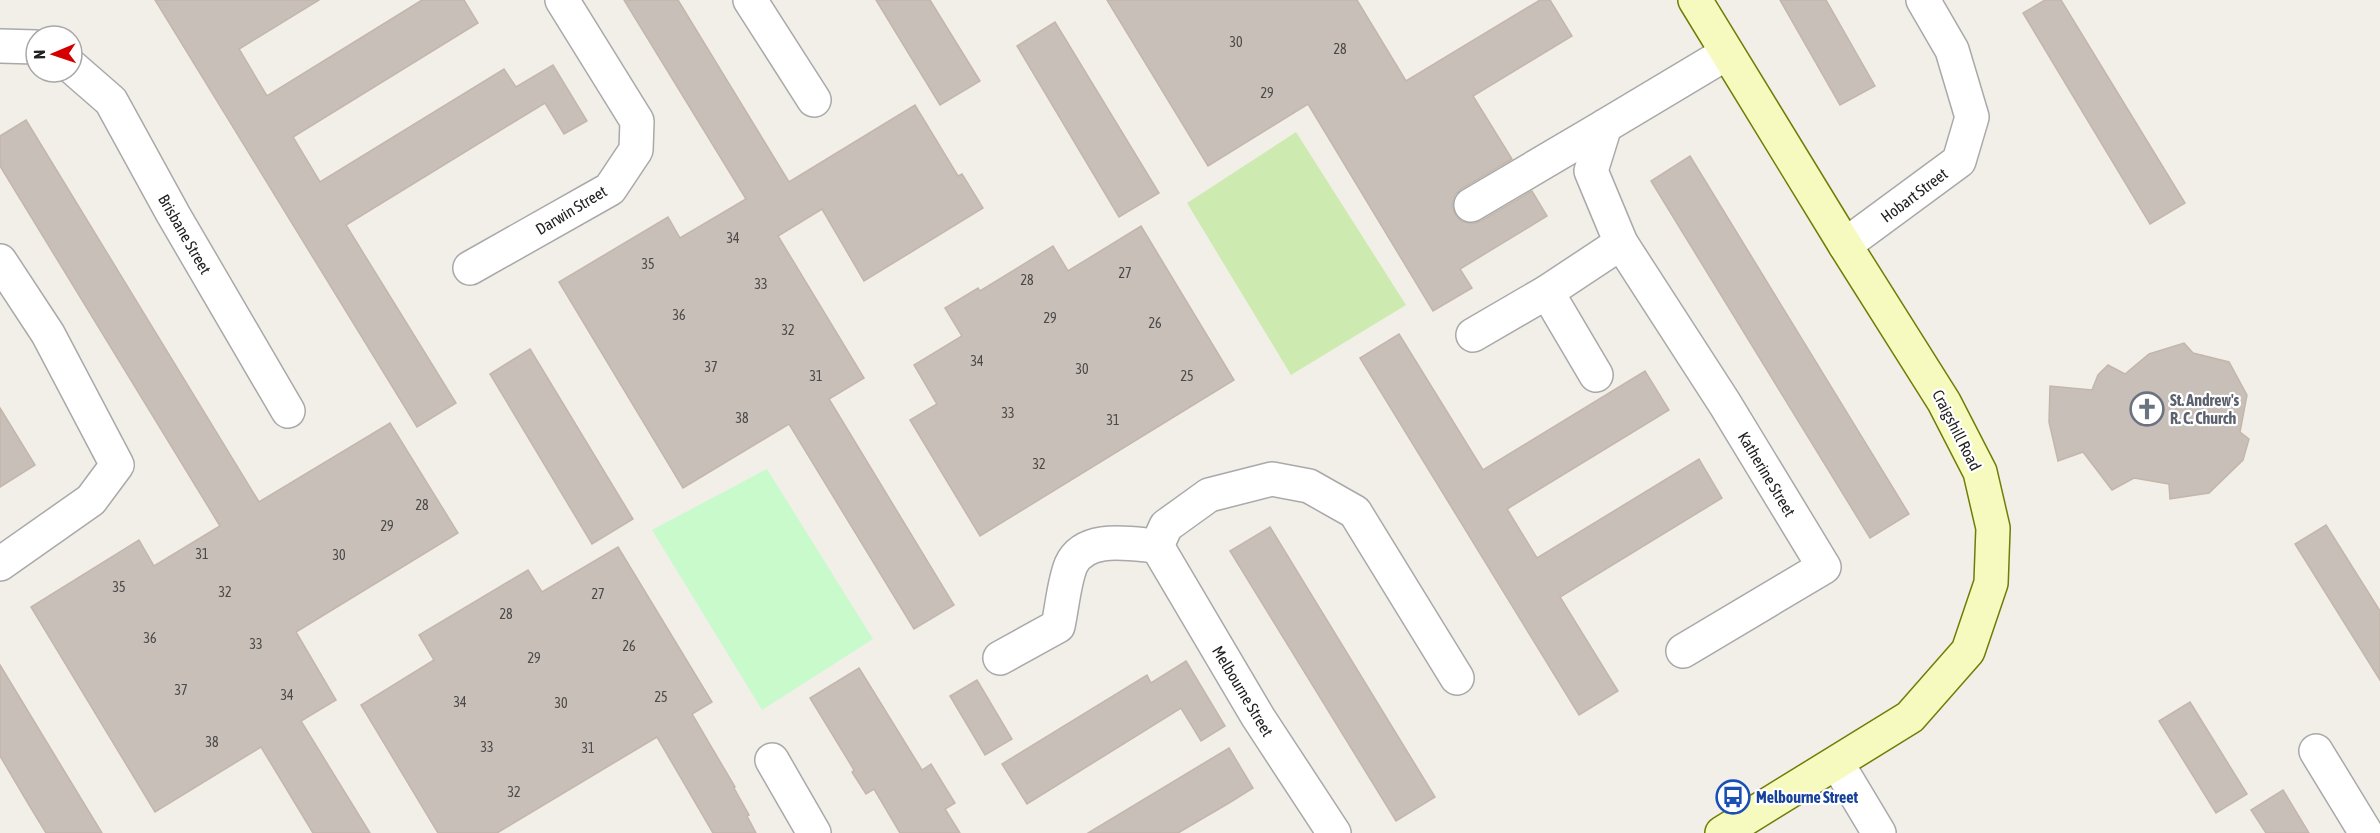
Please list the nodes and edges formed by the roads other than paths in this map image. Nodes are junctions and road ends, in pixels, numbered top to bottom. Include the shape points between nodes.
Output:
1 (562, 0) edge
2 (750, 0) edge
3 (1695, 0) edge
4 (1923, 0) edge
5 (0, 46) edge
6 (24, 47) edge
7 (1727, 53) junction
8 (84, 77) edge
9 (814, 100) dead end
10 (1605, 126) junction
11 (1471, 205) dead end
12 (1621, 243) junction
13 (1845, 245) junction
14 (0, 261) edge
15 (470, 268) dead end
16 (1547, 292) junction
17 (1473, 335) dead end
18 (1596, 375) dead end
19 (288, 411) dead end
20 (1157, 546) junction
21 (0, 564) edge
22 (1683, 651) dead end
23 (1000, 658) dead end
24 (1457, 678) dead end
25 (2316, 751) dead end
26 (772, 760) dead end
27 (1837, 764) junction
28 (810, 832) edge
29 (1334, 833) edge
30 (1722, 833) edge
31 (1879, 833) edge
32 (2366, 833) edge

1 - 15 street, Darwin Street via 637,121 636,150 610,189
2 - 9 street
3 - 7 street, Craigshill Road
4 - 13 street, Hobart Street via 1952,50 1972,117 1959,161
5 - 6 street
7 - 10 street
7 - 13 street, Craigshill Road
8 - 19 street, Brisbane Street via 111,101
10 - 11 street
10 - 12 street, Katherine Street via 1591,171
12 - 16 street
12 - 22 street, Katherine Street via 1824,567
13 - 27 street, Craigshill Road via 1944,402 1980,472 1993,539 1991,583 1968,651 1910,717
14 - 21 street via 48,334 117,465 91,500
16 - 17 street
16 - 18 street
20 - 23 street via 1114,543 1088,547 1072,564 1058,626
20 - 24 street via 1166,526 1209,495 1272,479 1309,486 1355,512
20 - 29 street, Melbourne Street via 1258,717
25 - 32 street
26 - 28 street
27 - 30 street, Craigshill Road
27 - 31 street

